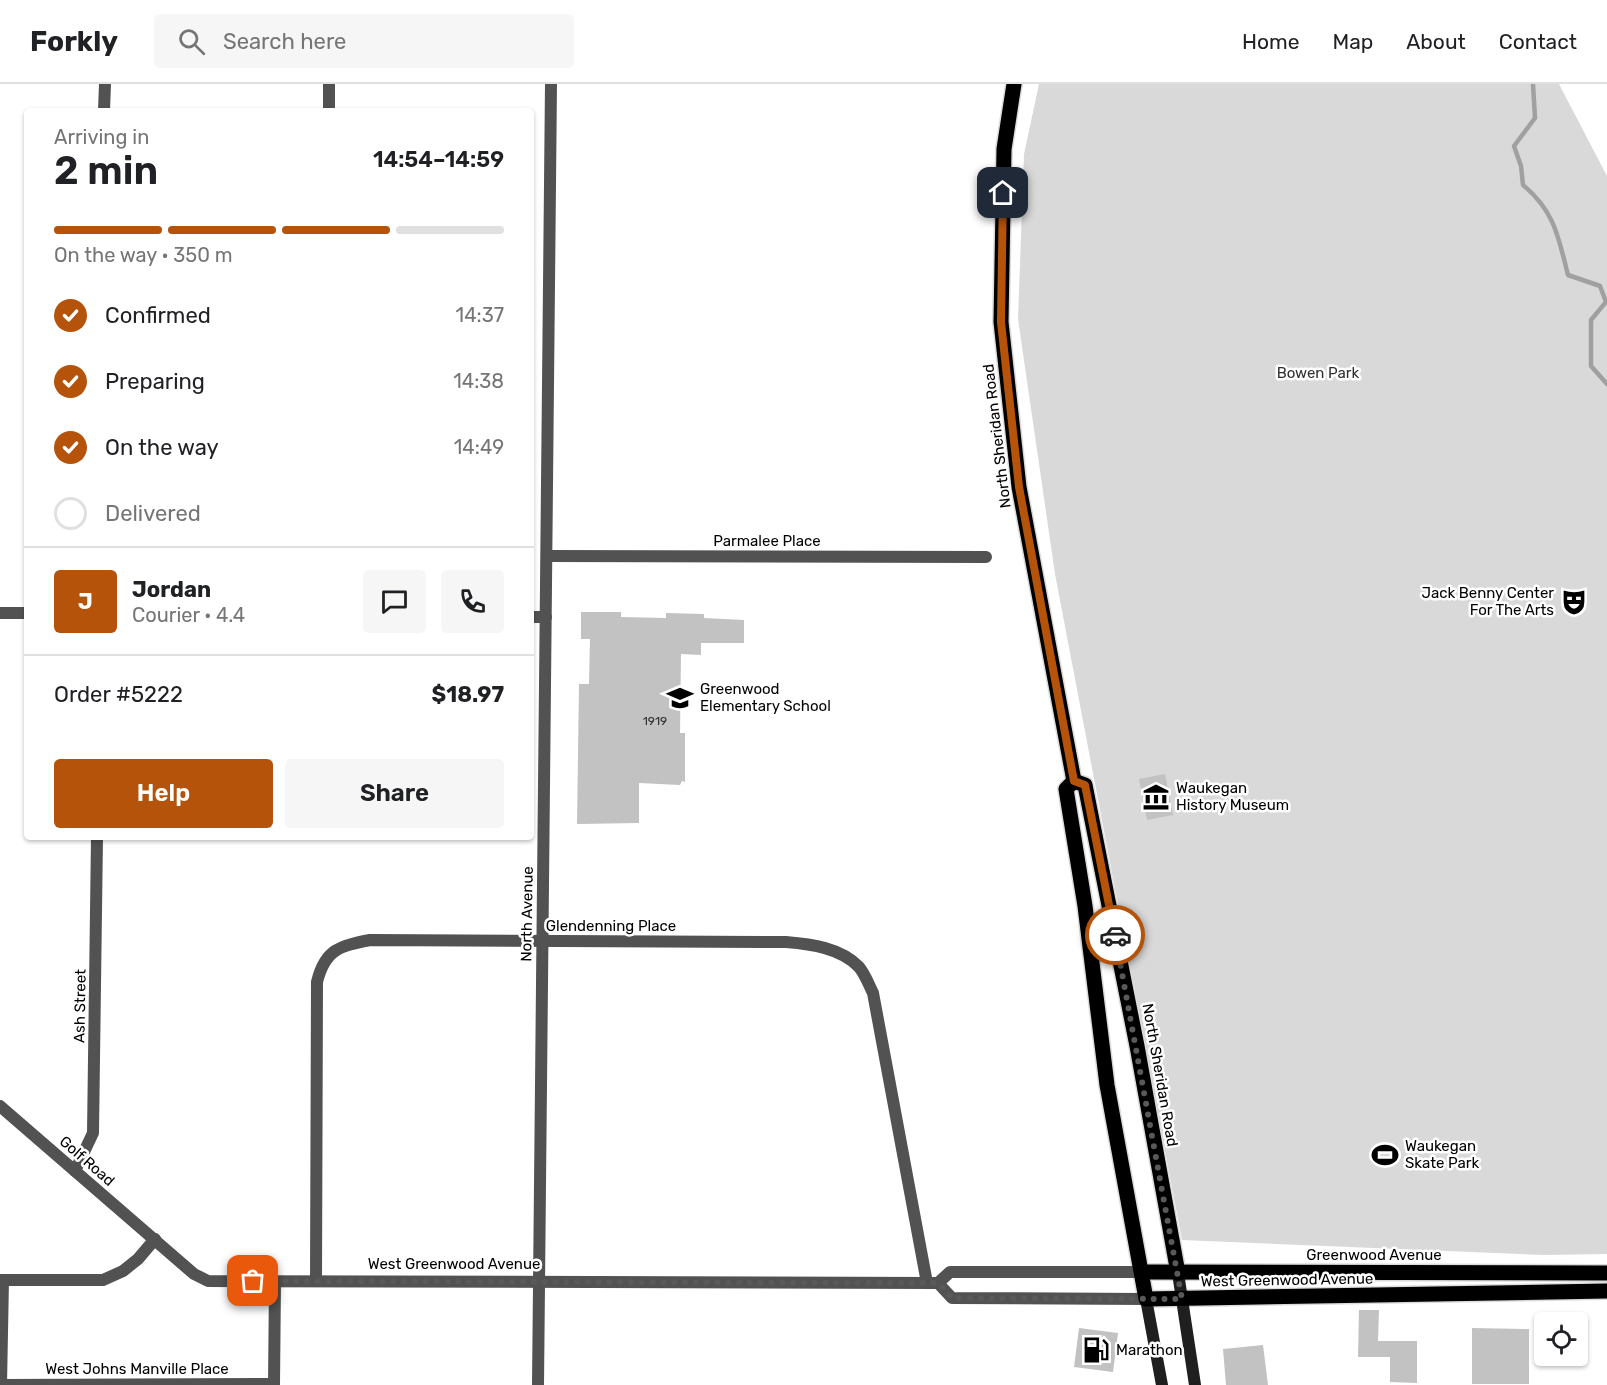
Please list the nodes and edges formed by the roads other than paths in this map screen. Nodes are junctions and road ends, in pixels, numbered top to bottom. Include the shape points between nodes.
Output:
1 (105, 84) edge
2 (330, 84) edge
3 (551, 84) edge
4 (1014, 84) edge
5 (104, 108) edge
6 (329, 108) edge
7 (547, 556) junction
8 (986, 557) dead end
9 (0, 613) edge
10 (24, 613) edge
11 (534, 617) edge
12 (546, 617) junction
13 (1074, 781) junction
14 (97, 840) edge
15 (542, 941) junction
16 (0, 1106) edge
17 (75, 1171) junction
18 (155, 1239) junction
19 (1142, 1272) junction
20 (1178, 1273) junction
21 (1607, 1273) edge
22 (1, 1280) edge
23 (275, 1281) junction
24 (316, 1281) junction
25 (538, 1282) junction
26 (933, 1283) junction
27 (1607, 1291) edge
28 (1146, 1299) junction
29 (1182, 1299) junction
30 (1, 1385) edge
31 (274, 1385) edge
32 (538, 1385) edge
33 (1162, 1385) edge
34 (1195, 1385) edge

1 - 5 street
2 - 6 street
3 - 7 street, North Avenue
4 - 13 main road, North Sheridan Road via 1004,149 1001,322 1019,487
7 - 8 street, Parmalee Place
7 - 12 street, North Avenue
9 - 10 street
11 - 12 street
12 - 15 street, North Avenue
13 - 19 main road, North Sheridan Road via 1066,789 1101,1040
13 - 20 main road, North Sheridan Road via 1085,785
14 - 17 street, Ash Street via 93,1133
15 - 24 street, Glendenning Place via 370,940 343,945 321,965 317,982
15 - 25 street, North Avenue
15 - 26 street, Glendenning Place via 814,944 859,968 873,993
16 - 17 street, Golf Road
17 - 18 street, Golf Road
18 - 22 street via 138,1259 103,1280
18 - 23 street, West Greenwood Avenue via 194,1275 208,1281
19 - 20 main road, Greenwood Avenue
19 - 26 street, West Greenwood Avenue via 950,1272
19 - 28 main road, North Sheridan Road
20 - 21 main road, Greenwood Avenue
20 - 29 main road, North Sheridan Road
22 - 30 street
23 - 24 street, West Greenwood Avenue
23 - 31 street
24 - 25 street, West Greenwood Avenue
25 - 26 street, West Greenwood Avenue
25 - 32 street, North Avenue
26 - 28 street, West Greenwood Avenue via 952,1298
27 - 29 main road, West Greenwood Avenue
28 - 29 main road, West Greenwood Avenue
28 - 33 main road, North Sheridan Road
29 - 34 main road, North Sheridan Road
30 - 31 street, West Johns Manville Place

